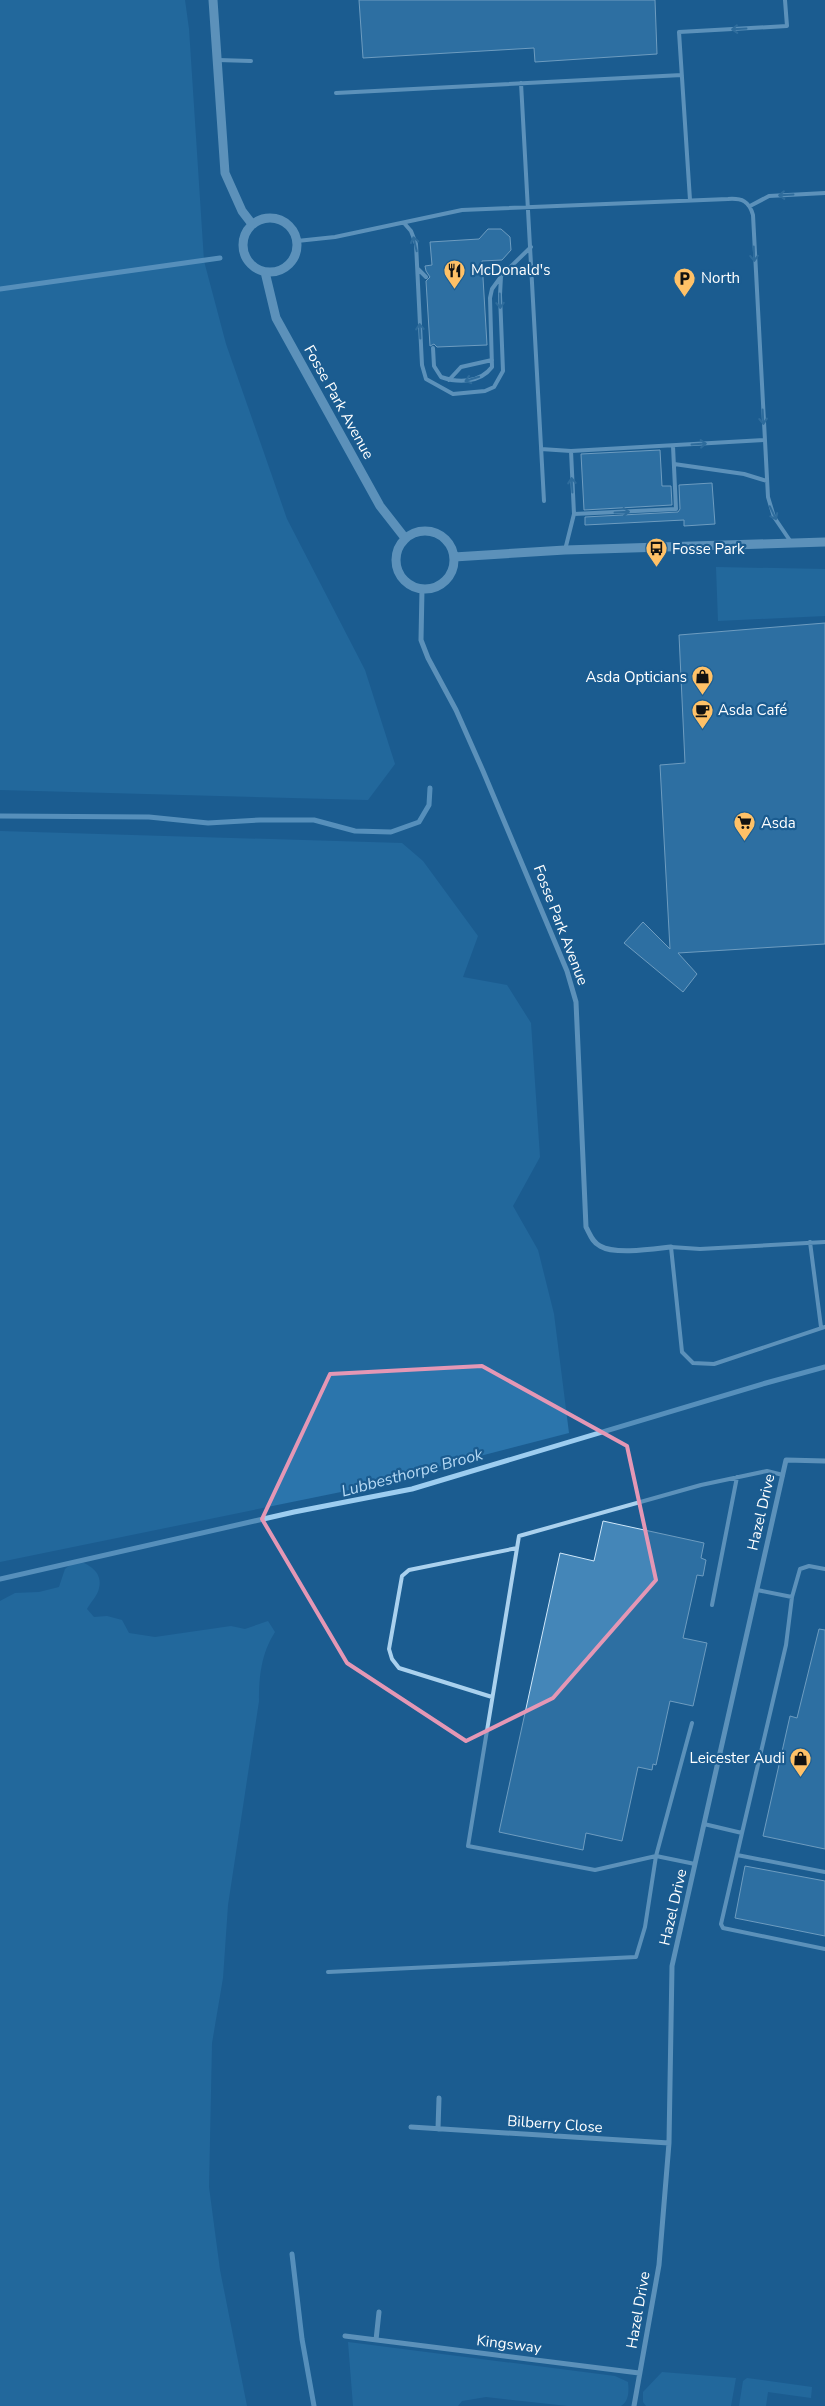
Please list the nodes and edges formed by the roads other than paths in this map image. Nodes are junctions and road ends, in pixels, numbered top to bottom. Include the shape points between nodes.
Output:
1 (213, 0) edge
2 (785, 0) edge
3 (216, 60) junction
4 (251, 61) dead end
5 (682, 75) junction
6 (521, 83) junction
7 (336, 94) dead end
8 (825, 193) edge
9 (690, 200) junction
10 (750, 206) junction
11 (529, 209) junction
12 (404, 223) junction
13 (252, 224) junction
14 (296, 241) junction
15 (531, 247) junction
16 (418, 269) junction
17 (265, 272) junction
18 (426, 276) dead end
19 (502, 276) junction
20 (433, 348) dead end
21 (492, 360) junction
22 (449, 380) junction
23 (764, 440) junction
24 (673, 446) junction
25 (541, 449) junction
26 (571, 451) junction
27 (674, 464) junction
28 (767, 481) junction
29 (544, 501) dead end
30 (574, 514) junction
31 (406, 538) junction
32 (791, 542) junction
33 (825, 542) edge
34 (565, 550) junction
35 (454, 556) junction
36 (422, 589) junction
37 (810, 1242) junction
38 (825, 1242) edge
39 (671, 1247) junction
40 (823, 1327) edge
41 (825, 1461) edge
42 (782, 1474) junction
43 (736, 1477) junction
44 (517, 1548) junction
45 (825, 1569) edge
46 (757, 1590) junction
47 (792, 1597) junction
48 (712, 1605) dead end
49 (492, 1697) junction
50 (692, 1723) dead end
51 (704, 1824) junction
52 (742, 1833) junction
53 (737, 1855) junction
54 (656, 1856) junction
55 (695, 1864) junction
56 (825, 1872) edge
57 (825, 1949) edge
58 (328, 1972) dead end
59 (440, 2098) dead end
60 (411, 2127) dead end
61 (438, 2129) junction
62 (669, 2144) junction
63 (379, 2312) dead end
64 (345, 2336) dead end
65 (376, 2340) junction
66 (639, 2373) junction
67 (634, 2406) edge

1 - 3 street
2 -> 5 lane via 787,26 679,32
3 - 4 lane
3 - 13 street via 224,173 242,211
5 - 6 lane
5 - 9 lane
6 - 7 lane
6 - 11 lane
8 -> 10 lane via 769,196
9 - 10 lane via 739,198
9 - 11 lane
10 -> 23 lane via 753,214
11 - 12 lane via 462,210
11 - 15 lane
12 - 14 lane
16 -> 12 lane via 416,244
13 - 14 street via 276,218 290,226
13 - 17 street via 243,239 245,256 257,269
14 - 17 street via 294,258 282,269
15 - 19 lane
15 - 25 lane
16 - 18 lane
19 -> 16 lane via 503,371 500,380 486,391 453,394 426,379 422,365
17 - 31 street, Fosse Park Avenue via 276,318 380,506
19 - 21 lane via 492,289 490,298
20 - 22 lane via 434,366 441,378
21 - 22 lane via 461,367
21 -> 22 lane via 492,367 486,374 460,383
24 -> 23 lane
23 - 28 lane
24 - 26 lane
24 - 27 lane
25 - 26 lane
25 - 29 lane
30 -> 26 lane
27 - 28 lane via 744,474
30 -> 27 lane via 676,509
28 -> 32 lane via 770,509
30 - 34 lane
31 - 35 street via 413,533 431,531 447,540
31 - 36 street via 396,555 396,564 405,581
32 - 33 street
32 - 34 street
34 - 35 street
35 - 36 street via 451,573 446,580
36 - 39 street, Fosse Park Avenue via 421,640 483,771 567,971 576,1002 586,1227 592,1239 610,1249
37 - 38 lane
37 - 39 lane via 700,1249
37 - 40 lane
39 - 40 lane via 682,1352 693,1363 714,1364
41 - 42 street, Hazel Drive via 786,1460
42 - 43 lane via 767,1470
42 - 46 street, Hazel Drive
43 - 44 lane via 518,1536
43 - 48 lane
44 - 49 lane
44 - 49 lane via 409,1570 402,1576 389,1649 399,1668
45 - 47 lane via 810,1566 800,1569
46 - 47 lane
46 - 51 street, Hazel Drive
47 - 52 lane via 786,1645
49 - 54 lane via 468,1846 595,1870
50 - 54 lane
51 - 52 lane
51 - 55 street, Hazel Drive
52 - 53 lane
53 - 56 lane
53 - 57 lane via 721,1924 723,1928
54 - 55 lane
54 - 58 lane via 645,1927 636,1957
55 - 62 street, Hazel Drive via 672,1966
59 - 61 street
60 - 61 street, Bilberry Close
61 - 62 street, Bilberry Close
62 - 66 street, Hazel Drive via 659,2265
63 - 65 street
64 - 65 street, Kingsway
65 - 66 street, Kingsway
66 - 67 street, Hazel Drive

